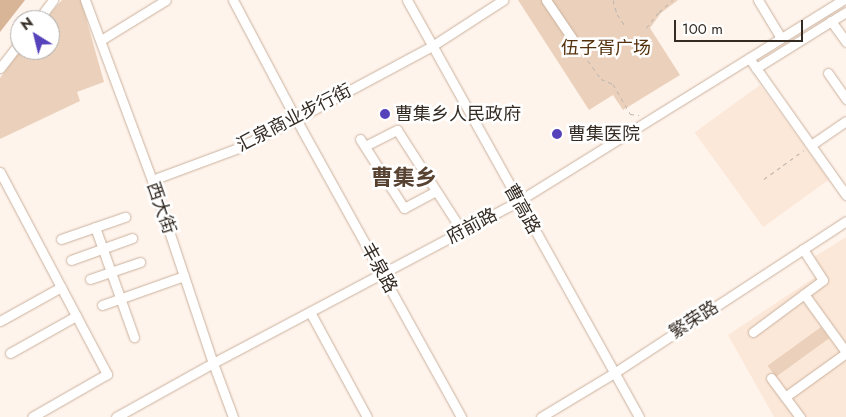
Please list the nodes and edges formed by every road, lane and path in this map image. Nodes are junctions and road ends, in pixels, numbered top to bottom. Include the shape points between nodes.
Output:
1 (54, 0) edge
2 (85, 0) edge
3 (166, 0) edge
4 (233, 0) edge
5 (407, 0) edge
6 (503, 0) edge
7 (546, 0) edge
8 (613, 0) edge
9 (673, 0) edge
10 (758, 0) edge
11 (842, 0) edge
12 (46, 10) edge
13 (846, 12) edge
14 (831, 21) junction
15 (624, 26) dead end
16 (646, 28) dead end
17 (781, 38) junction
18 (100, 40) junction
19 (846, 42) edge
20 (432, 46) junction
21 (578, 47) joint
22 (10, 55) edge
23 (749, 58) junction
24 (0, 68) edge
25 (756, 68) junction
26 (828, 73) dead end
27 (846, 99) edge
28 (638, 114) dead end
29 (296, 119) junction
30 (846, 120) edge
31 (810, 145) junction
32 (0, 172) edge
33 (764, 179) dead end
34 (152, 180) junction
35 (4, 188) edge
36 (436, 191) junction
37 (846, 195) edge
38 (517, 202) junction
39 (125, 217) dead end
40 (846, 222) edge
41 (95, 227) junction
42 (462, 231) junction
43 (132, 238) dead end
44 (61, 239) dead end
45 (103, 248) junction
46 (803, 249) junction
47 (71, 260) dead end
48 (140, 262) dead end
49 (111, 272) junction
50 (382, 274) junction
51 (184, 276) junction
52 (90, 279) dead end
53 (61, 287) junction
54 (804, 294) junction
55 (120, 298) junction
56 (102, 305) dead end
57 (310, 312) junction
58 (76, 316) junction
59 (0, 321) edge
60 (753, 332) dead end
61 (134, 337) dead end
62 (846, 352) edge
63 (10, 353) dead end
64 (213, 362) junction
65 (614, 373) junction
66 (771, 378) dead end
67 (785, 397) junction
68 (32, 417) edge
69 (116, 417) edge
70 (233, 417) edge
71 (367, 417) edge
72 (461, 417) edge
73 (541, 417) edge
74 (639, 417) edge
75 (800, 417) edge

1 - 12 street
2 - 18 street, 西大街
3 - 18 street
4 - 29 street, 丰泉路
5 - 20 street, 曹高路
6 - 20 street, 汇泉商业步行街
7 - 21 street
8 - 15 path
9 - 16 path
10 - 17 street
11 - 17 street, 府前路
13 - 14 street
14 - 19 street
14 - 25 street
17 - 23 street, 府前路
18 - 34 street, 西大街
20 - 29 street, 汇泉商业步行街
20 - 38 street, 曹高路
21 - 28 path via 601,79 612,84 630,114
22 - 24 street
23 - 25 street
23 - 38 street, 府前路
25 - 31 street
26 - 27 street
29 - 34 street, 汇泉商业步行街 via 238,148
29 - 50 street, 丰泉路
30 - 31 street
31 - 33 path
31 - 37 street
32 - 35 street
34 - 51 street, 西大街
35 - 53 street
36 - 36 street via 397,130 362,142 404,208
36 - 42 street
38 - 42 street, 府前路
38 - 65 street, 曹高路
39 - 41 street
40 - 46 street, 繁荣路
41 - 44 street
41 - 45 street
42 - 50 street, 府前路
43 - 45 street
45 - 47 street
45 - 49 street
46 - 54 street via 824,280
46 - 65 street, 繁荣路
48 - 49 street
49 - 52 street
49 - 55 street
50 - 57 street, 府前路
50 - 72 street, 丰泉路
51 - 55 street
51 - 64 street, 西大街
53 - 58 street
53 - 59 street
54 - 60 street
54 - 62 street
55 - 56 street
55 - 61 street
57 - 64 street, 府前路
57 - 71 street
58 - 63 street
58 - 68 street via 107,374
62 - 67 street
64 - 69 street, 府前路
64 - 70 street, 西大街
65 - 73 street, 繁荣路
65 - 74 street, 曹高路
66 - 67 street
67 - 75 street

